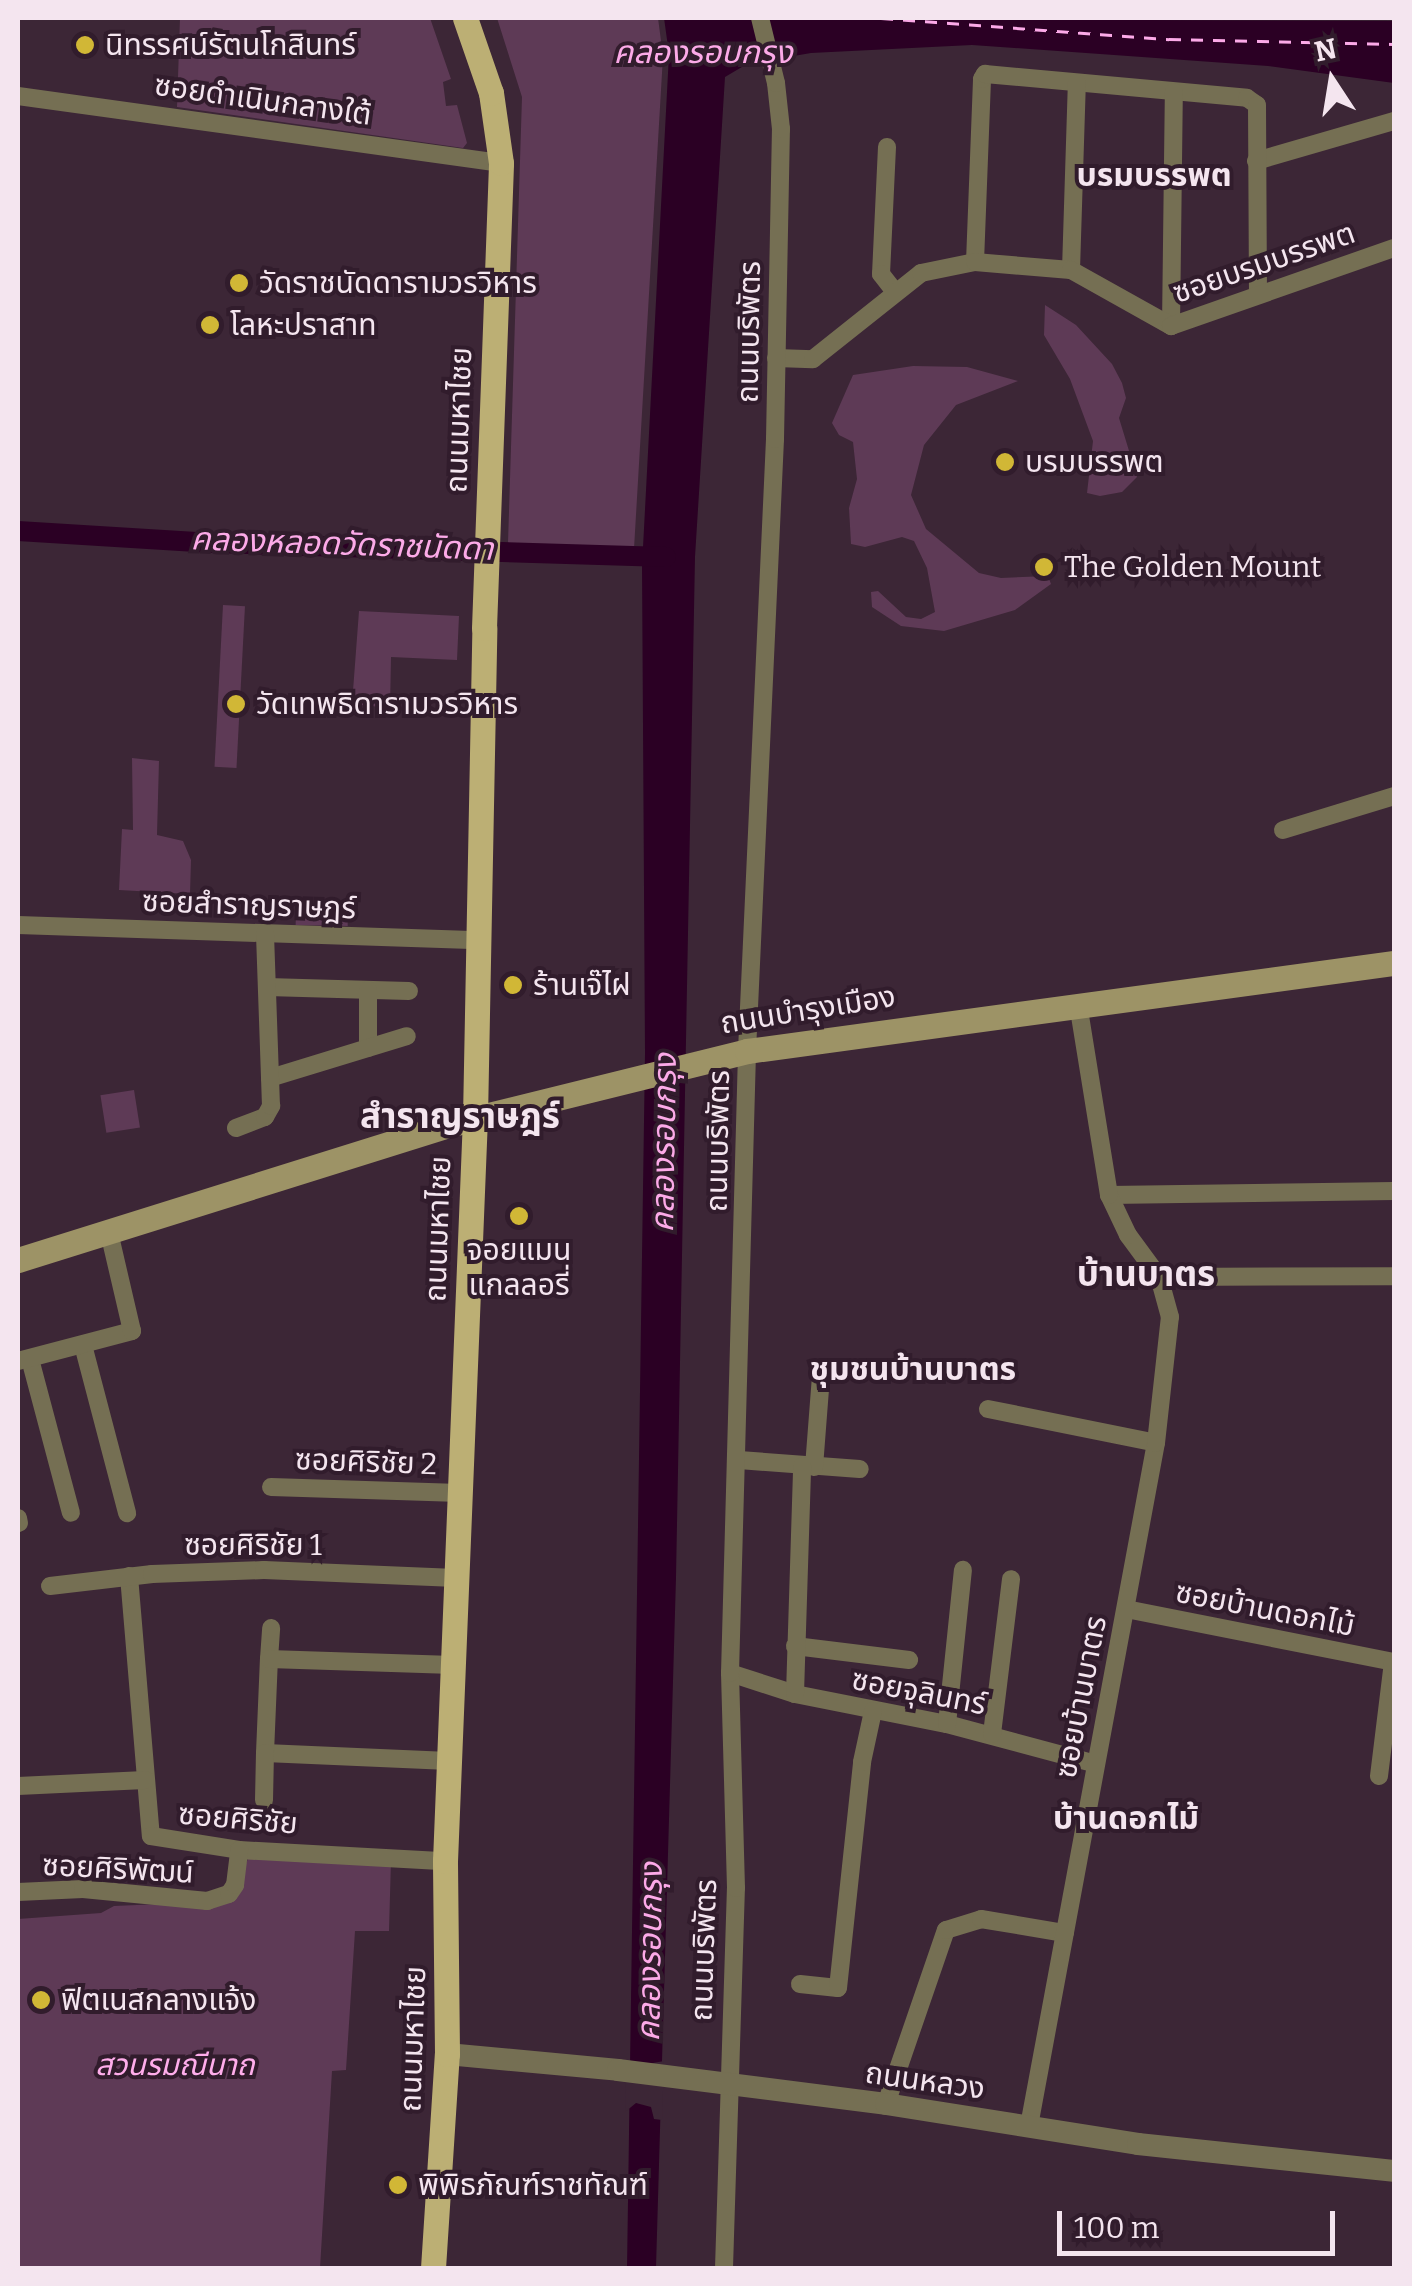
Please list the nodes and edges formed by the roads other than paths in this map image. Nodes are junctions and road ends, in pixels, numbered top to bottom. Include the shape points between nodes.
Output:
1 (465, 18) edge
2 (760, 18) edge
3 (1077, 82) junction
4 (1174, 92) junction
5 (18, 96) edge
6 (1394, 121) edge
7 (887, 148) dead end
8 (501, 162) junction
9 (1256, 162) junction
10 (1394, 248) edge
11 (975, 262) junction
12 (1071, 270) junction
13 (895, 292) junction
14 (1258, 295) junction
15 (1172, 326) junction
16 (776, 358) junction
17 (1394, 796) edge
18 (1283, 830) dead end
19 (18, 925) edge
20 (265, 933) junction
21 (480, 940) junction
22 (1394, 963) edge
23 (267, 987) junction
24 (368, 990) junction
25 (409, 991) dead end
26 (1078, 1004) junction
27 (407, 1036) dead end
28 (368, 1048) junction
29 (747, 1051) junction
30 (270, 1078) junction
31 (475, 1118) junction
32 (236, 1128) dead end
33 (1394, 1191) edge
34 (1109, 1195) junction
35 (109, 1232) junction
36 (18, 1260) edge
37 (1394, 1276) edge
38 (1159, 1277) junction
39 (83, 1346) junction
40 (24, 1360) edge
41 (820, 1377) dead end
42 (988, 1409) dead end
43 (1156, 1443) junction
44 (739, 1460) junction
45 (808, 1466) junction
46 (860, 1470) dead end
47 (271, 1486) dead end
48 (460, 1493) junction
49 (126, 1512) dead end
50 (70, 1513) dead end
51 (963, 1570) dead end
52 (129, 1576) junction
53 (456, 1578) junction
54 (1011, 1579) dead end
55 (50, 1586) dead end
56 (1126, 1609) junction
57 (270, 1628) dead end
58 (796, 1646) junction
59 (269, 1659) junction
60 (909, 1660) dead end
61 (1394, 1662) edge
62 (453, 1665) junction
63 (730, 1673) junction
64 (795, 1694) junction
65 (872, 1710) junction
66 (947, 1724) junction
67 (992, 1734) junction
68 (265, 1753) junction
69 (449, 1761) junction
70 (1096, 1764) junction
71 (1379, 1776) dead end
72 (146, 1780) junction
73 (18, 1786) edge
74 (264, 1800) dead end
75 (238, 1850) junction
76 (445, 1861) junction
77 (18, 1892) edge
78 (1065, 1934) junction
79 (800, 1984) dead end
80 (447, 2054) junction
81 (727, 2084) junction
82 (886, 2104) junction
83 (1030, 2126) junction
84 (1394, 2170) edge
85 (433, 2268) edge
86 (724, 2268) edge

1 - 8 main road, ถนนมหาไชย via 491,93
2 - 16 street, ถนนบริพัตร via 781,129
3 - 4 street
3 - 11 street via 983,76
3 - 12 street
4 - 9 street via 1253,102
4 - 15 street
5 - 8 street, ซอยดำเนินกลางใต้
6 - 9 street
7 - 13 street via 881,274
8 - 21 main road, ถนนมหาไชย
9 - 14 street
10 - 14 street, ซอยบรมบรรพต
11 - 12 street, ซอยบรมบรรพต
11 - 13 street, ซอยบรมบรรพต via 921,273
12 - 15 street, ซอยบรมบรรพต
13 - 16 street, ซอยบรมบรรพต via 813,359
14 - 15 street, ซอยบรมบรรพต
16 - 29 street, ถนนบริพัตร
17 - 18 street
19 - 20 street, ซอยสำราญราษฎร์
20 - 21 street, ซอยสำราญราษฎร์
20 - 23 street
21 - 31 main road, ถนนมหาไชย
22 - 26 main road, ถนนบำรุงเมือง
23 - 24 street
23 - 30 street
24 - 25 street
24 - 28 street
26 - 29 main road, ถนนบำรุงเมือง
26 - 34 street, ซอยบ้านบาตร
27 - 28 street
28 - 30 street
29 - 31 main road, ถนนบำรุงเมือง
29 - 44 street, ถนนบริพัตร
30 - 32 street via 270,1113
31 - 35 main road, ถนนบำรุงเมือง
31 - 48 main road, ถนนมหาไชย
33 - 34 street
34 - 38 street, ซอยบ้านบาตร
35 - 36 main road, ถนนบำรุงเมือง
35 - 39 street via 132,1332
37 - 38 street
38 - 43 street, ซอยบ้านบาตร via 1170,1317
39 - 40 street
39 - 49 street
40 - 50 street
41 - 45 street
42 - 43 street
43 - 56 street, ซอยบ้านบาตร
44 - 45 street
44 - 63 street, ถนนบริพัตร
45 - 46 street
45 - 58 street
47 - 48 street, ซอยศิริชัย 2
48 - 53 main road, ถนนมหาไชย
51 - 66 street
52 - 53 street, ซอยศิริชัย 1 via 264,1570
52 - 55 street, ซอยศิริชัย 1
52 - 72 street
53 - 62 main road, ถนนมหาไชย
54 - 67 street
56 - 61 street, ซอยบ้านดอกไม้
56 - 70 street, ซอยบ้านบาตร
57 - 59 street
58 - 60 street
58 - 64 street
59 - 62 street
59 - 68 street
61 - 71 street
62 - 69 main road, ถนนมหาไชย
63 - 64 street, ซอยจุลินทร์
63 - 81 street, ถนนบริพัตร via 736,1888
64 - 65 street, ซอยจุลินทร์
65 - 66 street, ซอยจุลินทร์
65 - 79 street via 838,1988
66 - 67 street, ซอยจุลินทร์
67 - 70 street, ซอยจุลินทร์
68 - 69 street
68 - 74 street
69 - 76 main road, ถนนมหาไชย
70 - 78 street, ซอยบ้านบาตร
72 - 73 street, ซอยศิริชัย
72 - 75 street, ซอยศิริชัย via 150,1836
75 - 76 street, ซอยศิริชัย
75 - 77 street, ซอยศิริพัฒน์ via 229,1894 206,1901 84,1889
76 - 80 main road, ถนนมหาไชย
78 - 82 street via 981,1919 946,1930
78 - 83 street, ซอยบ้านบาตร
80 - 81 street, ถนนหลวง
80 - 85 main road, ถนนมหาไชย
81 - 82 street, ถนนหลวง
81 - 86 street, ถนนบริพัตร
82 - 83 street, ถนนหลวง
83 - 84 street, ถนนหลวง

